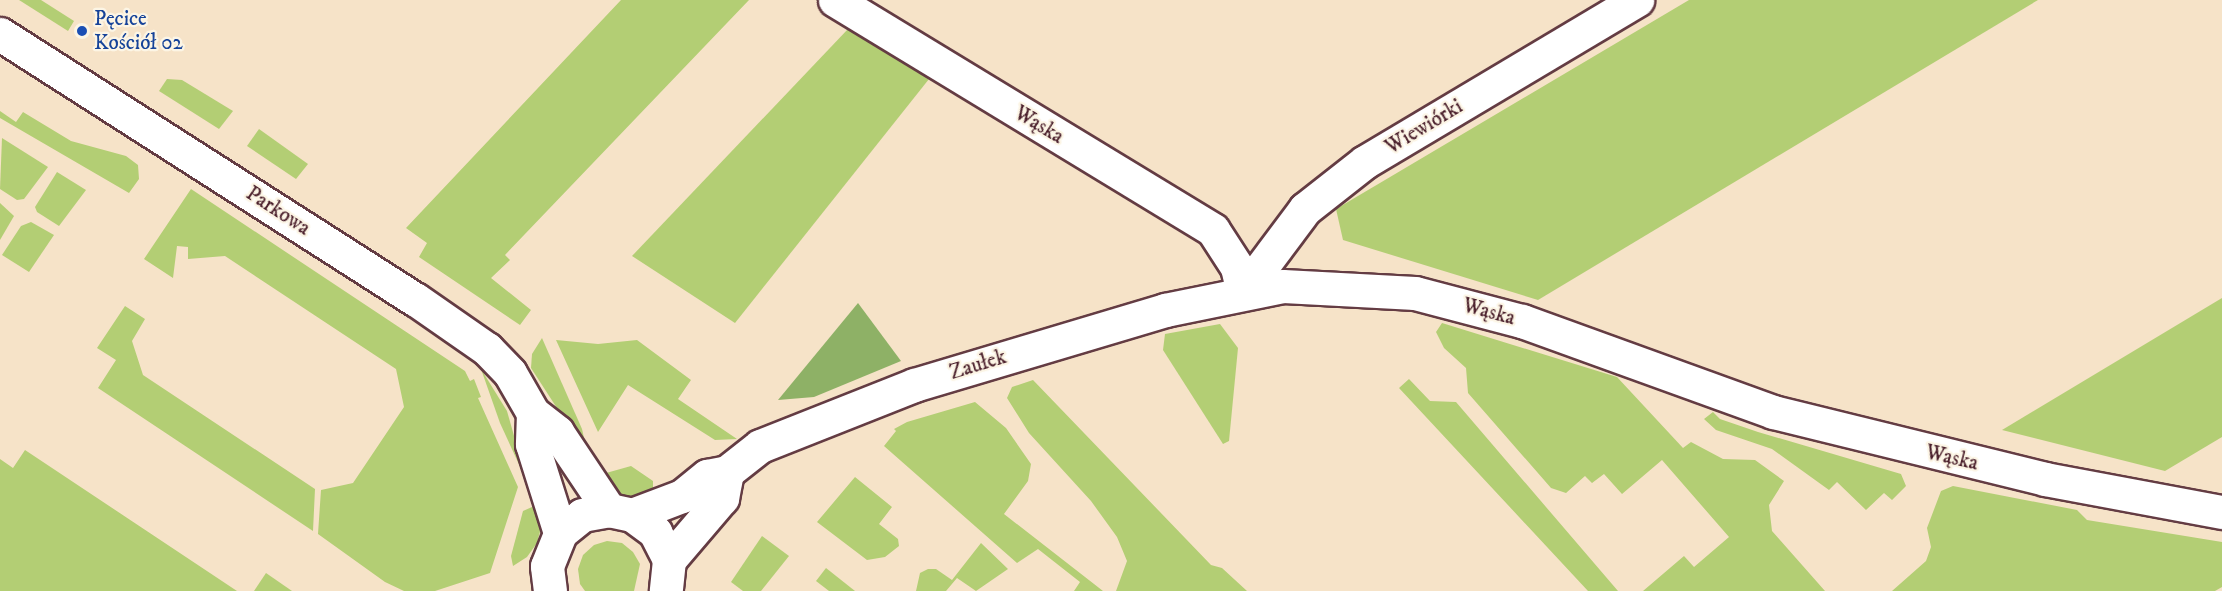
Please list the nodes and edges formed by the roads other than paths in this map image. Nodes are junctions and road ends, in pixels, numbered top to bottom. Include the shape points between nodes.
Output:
1 (835, 0) edge
2 (1637, 0) edge
3 (0, 34) edge
4 (1244, 292) junction
5 (533, 413) junction
6 (727, 472) junction
7 (620, 512) junction
8 (2222, 512) edge
9 (560, 533) junction
10 (667, 575) edge
11 (550, 591) edge

1 - 4 street, Wąska via 1213,230 1237,267
2 - 4 street, Wiewiórki via 1365,162 1305,209
3 - 5 street, Parkowa via 463,331 504,366
4 - 6 street, Zaułek via 1165,310 914,385 768,442
4 - 8 street, Wąska via 1293,286 1415,293 1522,321 1773,412 2034,477
5 - 7 street, Parkowa via 557,432
5 - 9 street via 532,444
6 - 7 street, Zaułek via 707,476 682,496
6 - 10 street via 723,498
7 - 9 street, Zaułek via 582,515
7 - 10 street, Parkowa via 655,531
9 - 11 street via 546,566

